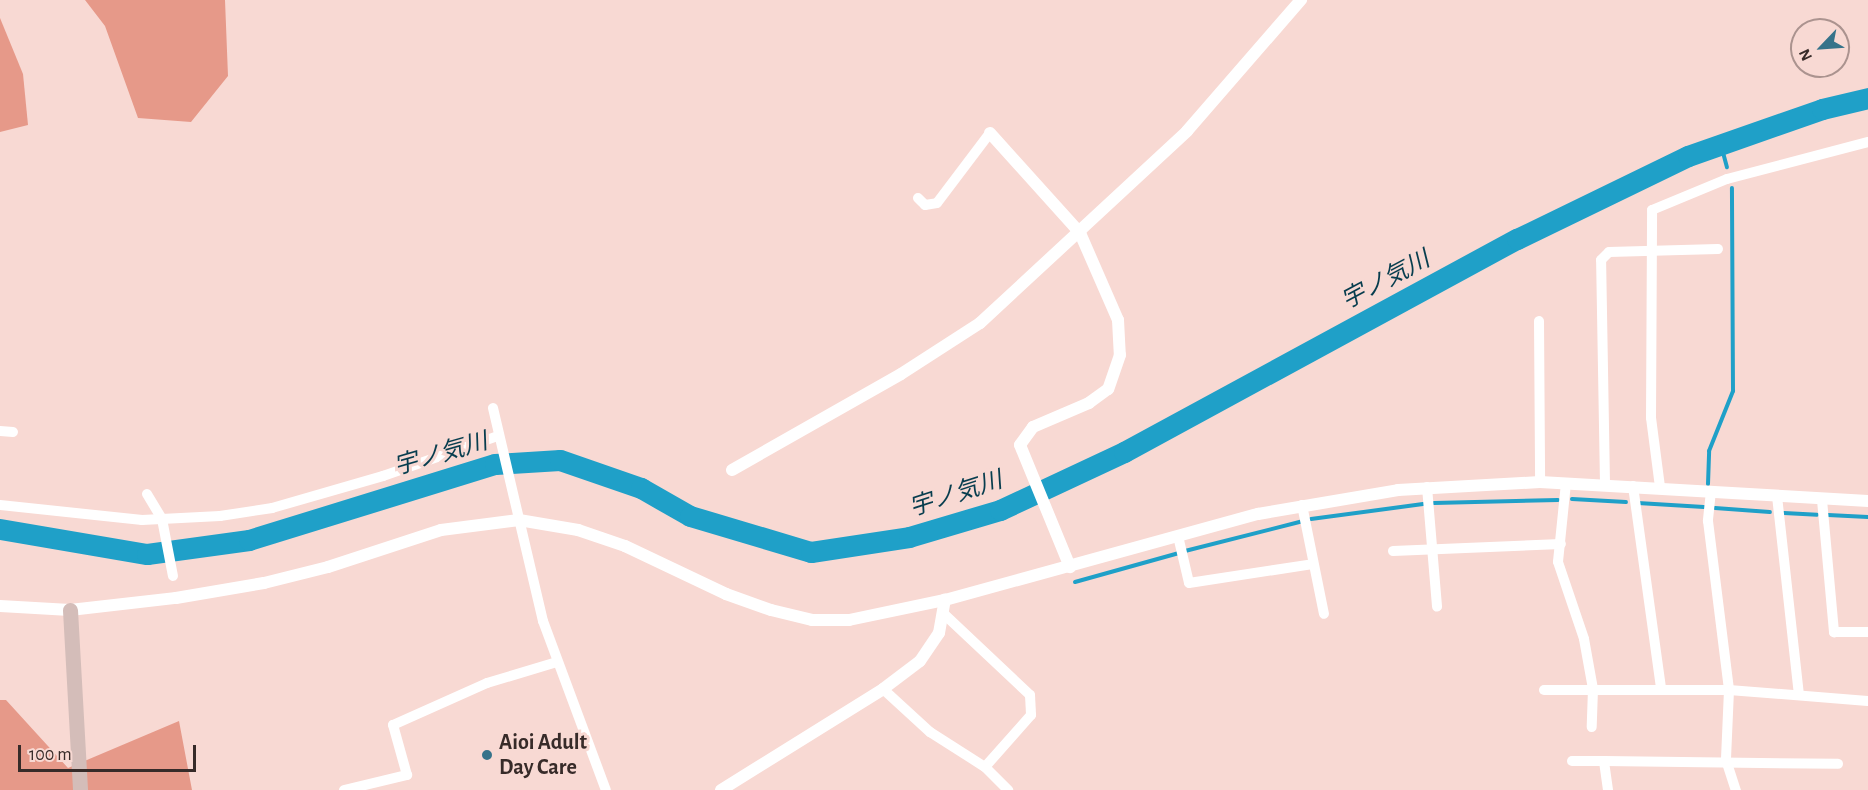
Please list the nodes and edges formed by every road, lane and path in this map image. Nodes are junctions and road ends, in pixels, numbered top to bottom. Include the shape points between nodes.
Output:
1 (1301, 0) edge
2 (990, 133) joint
3 (1868, 142) edge
4 (918, 198) dead end
5 (1080, 233) junction
6 (1718, 249) dead end
7 (1649, 251) junction
8 (1539, 321) dead end
9 (493, 408) dead end
10 (0, 431) edge
11 (13, 432) dead end
12 (498, 438) junction
13 (732, 470) dead end
14 (1540, 482) junction
15 (1566, 483) junction
16 (1605, 484) junction
17 (1633, 486) junction
18 (1427, 487) junction
19 (1660, 488) junction
20 (1711, 491) junction
21 (147, 494) dead end
22 (1777, 496) junction
23 (1822, 500) junction
24 (1868, 501) edge
25 (0, 505) edge
26 (1302, 505) junction
27 (519, 520) junction
28 (163, 521) junction
29 (1178, 536) junction
30 (1561, 544) junction
31 (1432, 549) junction
32 (1393, 550) dead end
33 (1313, 564) junction
34 (1070, 567) junction
35 (173, 576) dead end
36 (945, 600) junction
37 (0, 606) edge
38 (1437, 607) dead end
39 (70, 610) junction
40 (944, 614) junction
41 (1323, 614) dead end
42 (1868, 632) edge
43 (557, 662) junction
44 (1661, 688) junction
45 (883, 689) junction
46 (1593, 689) junction
47 (1544, 690) dead end
48 (1729, 690) junction
49 (1799, 694) junction
50 (1868, 701) edge
51 (1592, 728) dead end
52 (1604, 760) junction
53 (1726, 760) junction
54 (1572, 761) dead end
55 (1838, 764) dead end
56 (985, 767) junction
57 (80, 790) edge
58 (344, 790) edge
59 (606, 790) edge
60 (722, 790) edge
61 (1008, 790) edge
62 (1608, 790) edge
63 (1736, 790) edge

1 - 5 street via 1187,131
2 - 4 street via 937,203 925,205
2 - 5 street
3 - 7 street via 1727,179 1652,210
5 - 13 street via 980,323 901,374
5 - 34 street via 1118,320 1120,355 1114,377 1099,397 1027,431 1020,445
6 - 7 street
7 - 16 street via 1609,252 1601,260
7 - 19 street via 1651,418
8 - 14 street
9 - 12 street
10 - 11 street
12 - 27 street
12 - 28 street via 272,508
14 - 15 street
14 - 18 street
15 - 16 street
15 - 30 street
16 - 17 street
17 - 19 street
17 - 44 street
18 - 26 street
18 - 31 street
19 - 20 street
20 - 22 street
20 - 48 street via 1708,521
21 - 28 street
22 - 23 street
22 - 49 street
23 - 24 street
23 - 42 street via 1834,632
25 - 28 street
26 - 29 street
26 - 33 street
27 - 36 street via 578,530 616,543 726,594 812,620 886,615
27 - 39 street via 441,530 264,583
27 - 43 street
28 - 35 street
29 - 33 street via 1189,583
29 - 34 street
30 - 31 street
30 - 46 street via 1558,562 1584,639
31 - 32 street
31 - 38 street
33 - 41 street
34 - 36 street
36 - 40 street
37 - 39 street
39 - 57 main road
40 - 45 street via 932,647
40 - 56 street via 1030,695 1031,715
43 - 58 street via 487,683 393,725 407,775
43 - 59 street
44 - 46 street
44 - 48 street
45 - 56 street via 930,732
45 - 60 street
46 - 47 street
46 - 51 street
48 - 49 street
48 - 53 street
49 - 50 street
52 - 53 street
52 - 54 street
52 - 62 street
53 - 55 street
53 - 63 street
56 - 61 street

